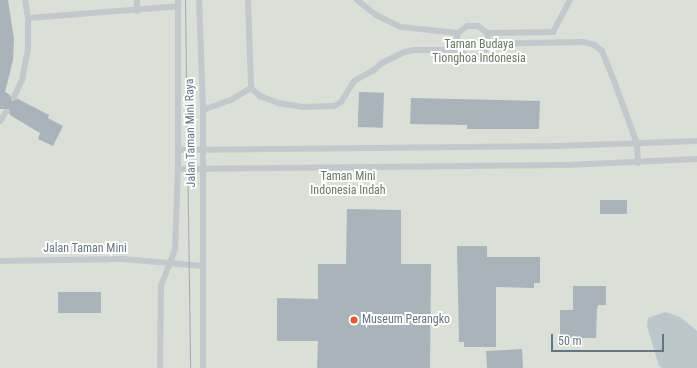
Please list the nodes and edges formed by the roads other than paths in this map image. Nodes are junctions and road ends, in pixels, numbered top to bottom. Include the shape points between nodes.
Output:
1 (25, 0) edge
2 (136, 0) edge
3 (199, 0) edge
4 (247, 0) edge
5 (357, 0) edge
6 (570, 0) edge
7 (178, 3) edge
8 (137, 11) junction
9 (28, 18) junction
10 (458, 33) junction
11 (487, 33) junction
12 (489, 44) junction
13 (458, 50) junction
14 (252, 88) junction
15 (14, 97) dead end
16 (203, 110) junction
17 (6, 112) dead end
18 (0, 121) edge
19 (697, 141) edge
20 (637, 144) junction
21 (178, 150) junction
22 (203, 150) junction
23 (697, 159) edge
24 (638, 163) junction
25 (178, 169) junction
26 (203, 169) junction
27 (0, 261) edge
28 (170, 264) junction
29 (203, 266) junction
30 (160, 368) edge
31 (203, 368) edge

1 - 9 lane
2 - 8 lane
3 - 16 lane, Jalan Taman Mini Raya
4 - 14 lane
5 - 10 lane via 376,15 401,27
6 - 11 lane via 558,26 549,33
7 - 8 lane
7 - 21 lane, Jalan Taman Mini Raya
8 - 9 lane
9 - 15 lane via 28,49 22,80
10 - 11 lane via 472,25 483,28
10 - 13 lane
11 - 12 lane
12 - 13 lane via 482,56 475,58 469,58
12 - 20 lane via 583,42 595,45 602,51 606,60
13 - 14 lane via 414,50 399,55 354,81 341,102 334,106 302,107 278,103 260,96
14 - 16 lane via 231,100
16 - 22 lane, Jalan Taman Mini Raya
17 - 18 lane
19 - 20 lane
20 - 22 lane
20 - 24 lane
21 - 22 lane
21 - 25 lane, Jalan Taman Mini Raya
22 - 26 lane, Jalan Taman Mini Raya
23 - 24 lane
24 - 26 lane
25 - 26 lane
25 - 28 lane, Jalan Taman Mini Raya via 175,249
26 - 29 lane, Jalan Taman Mini Raya
27 - 28 lane, Jalan Taman Mini via 123,259
28 - 29 lane, Jalan Taman Mini
28 - 30 lane via 161,286
29 - 31 lane

